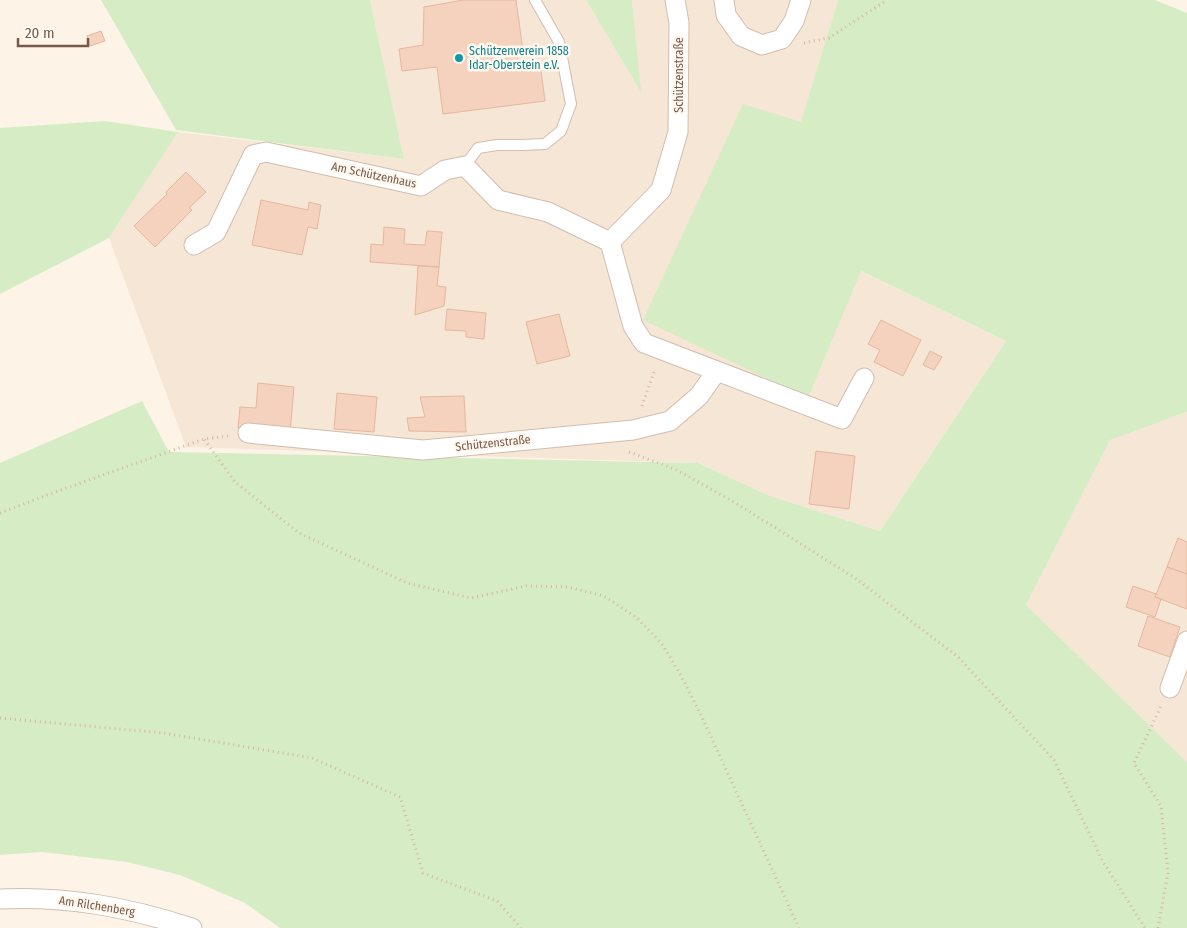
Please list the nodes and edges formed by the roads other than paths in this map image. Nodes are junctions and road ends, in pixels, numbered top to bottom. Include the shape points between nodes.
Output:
1 (535, 0) edge
2 (675, 0) edge
3 (724, 0) edge
4 (801, 0) edge
5 (465, 166) junction
6 (610, 242) junction
7 (194, 245) dead end
8 (716, 372) junction
9 (864, 378) dead end
10 (248, 433) road end
11 (1187, 641) edge
12 (1170, 688) road end
13 (0, 900) edge
14 (192, 928) edge

1 - 5 lane via 559,42 570,95 571,104 562,132 545,144 478,148
2 - 6 street, Schützenstraße via 679,23 678,132 661,190
3 - 4 street via 726,15 741,36 762,46 782,39 794,22
5 - 6 street via 498,200 548,212
5 - 7 street, Am Schützenhaus via 445,170 421,186 266,152 253,154 216,232
6 - 8 street via 633,326 644,343
8 - 9 street via 842,419
8 - 10 street, Schützenstraße via 699,396 670,421 625,430 423,450
11 - 12 street
13 - 14 street, Am Rilchenberg via 73,900 113,906

